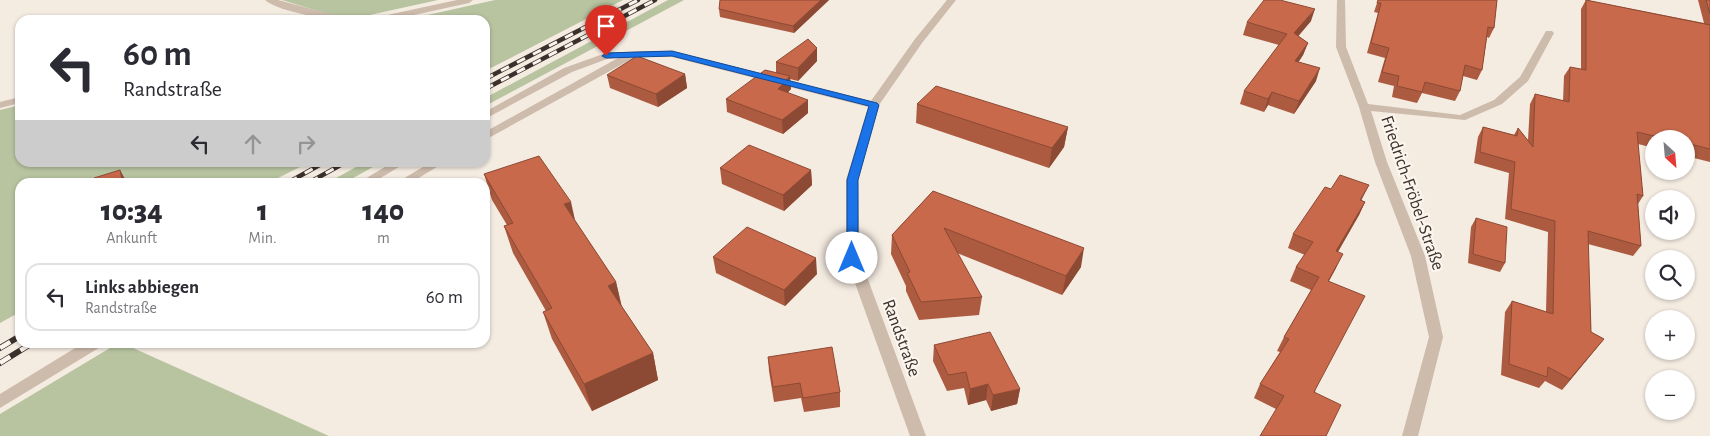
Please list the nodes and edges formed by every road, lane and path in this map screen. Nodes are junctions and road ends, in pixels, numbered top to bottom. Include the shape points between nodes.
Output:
1 (269, 0) edge
2 (469, 0) edge
3 (952, 0) edge
4 (1341, 0) edge
5 (320, 15) edge
6 (401, 15) edge
7 (1549, 33) dead end
8 (640, 54) junction
9 (15, 101) edge
10 (0, 105) edge
11 (874, 105) junction
12 (1364, 107) junction
13 (490, 113) edge
14 (490, 134) edge
15 (393, 167) edge
16 (431, 167) edge
17 (373, 178) edge
18 (411, 178) edge
19 (87, 348) edge
20 (0, 402) edge
21 (918, 436) edge
22 (1410, 436) edge

1 - 5 street
2 - 6 street
3 - 11 street, Randstraße via 918,41
4 - 12 street, Friedrich-Fröbel-Straße via 1341,47
7 - 12 street, Friedrich-Fröbel-Straße via 1524,79 1498,102 1461,118
8 - 11 street via 672,54
8 - 13 street via 606,56 568,70
8 - 14 street via 624,59
9 - 10 street
11 - 21 street, Randstraße via 852,180 852,258
12 - 22 street, Friedrich-Fröbel-Straße via 1418,256 1436,338
15 - 17 street
16 - 18 street
19 - 20 street

